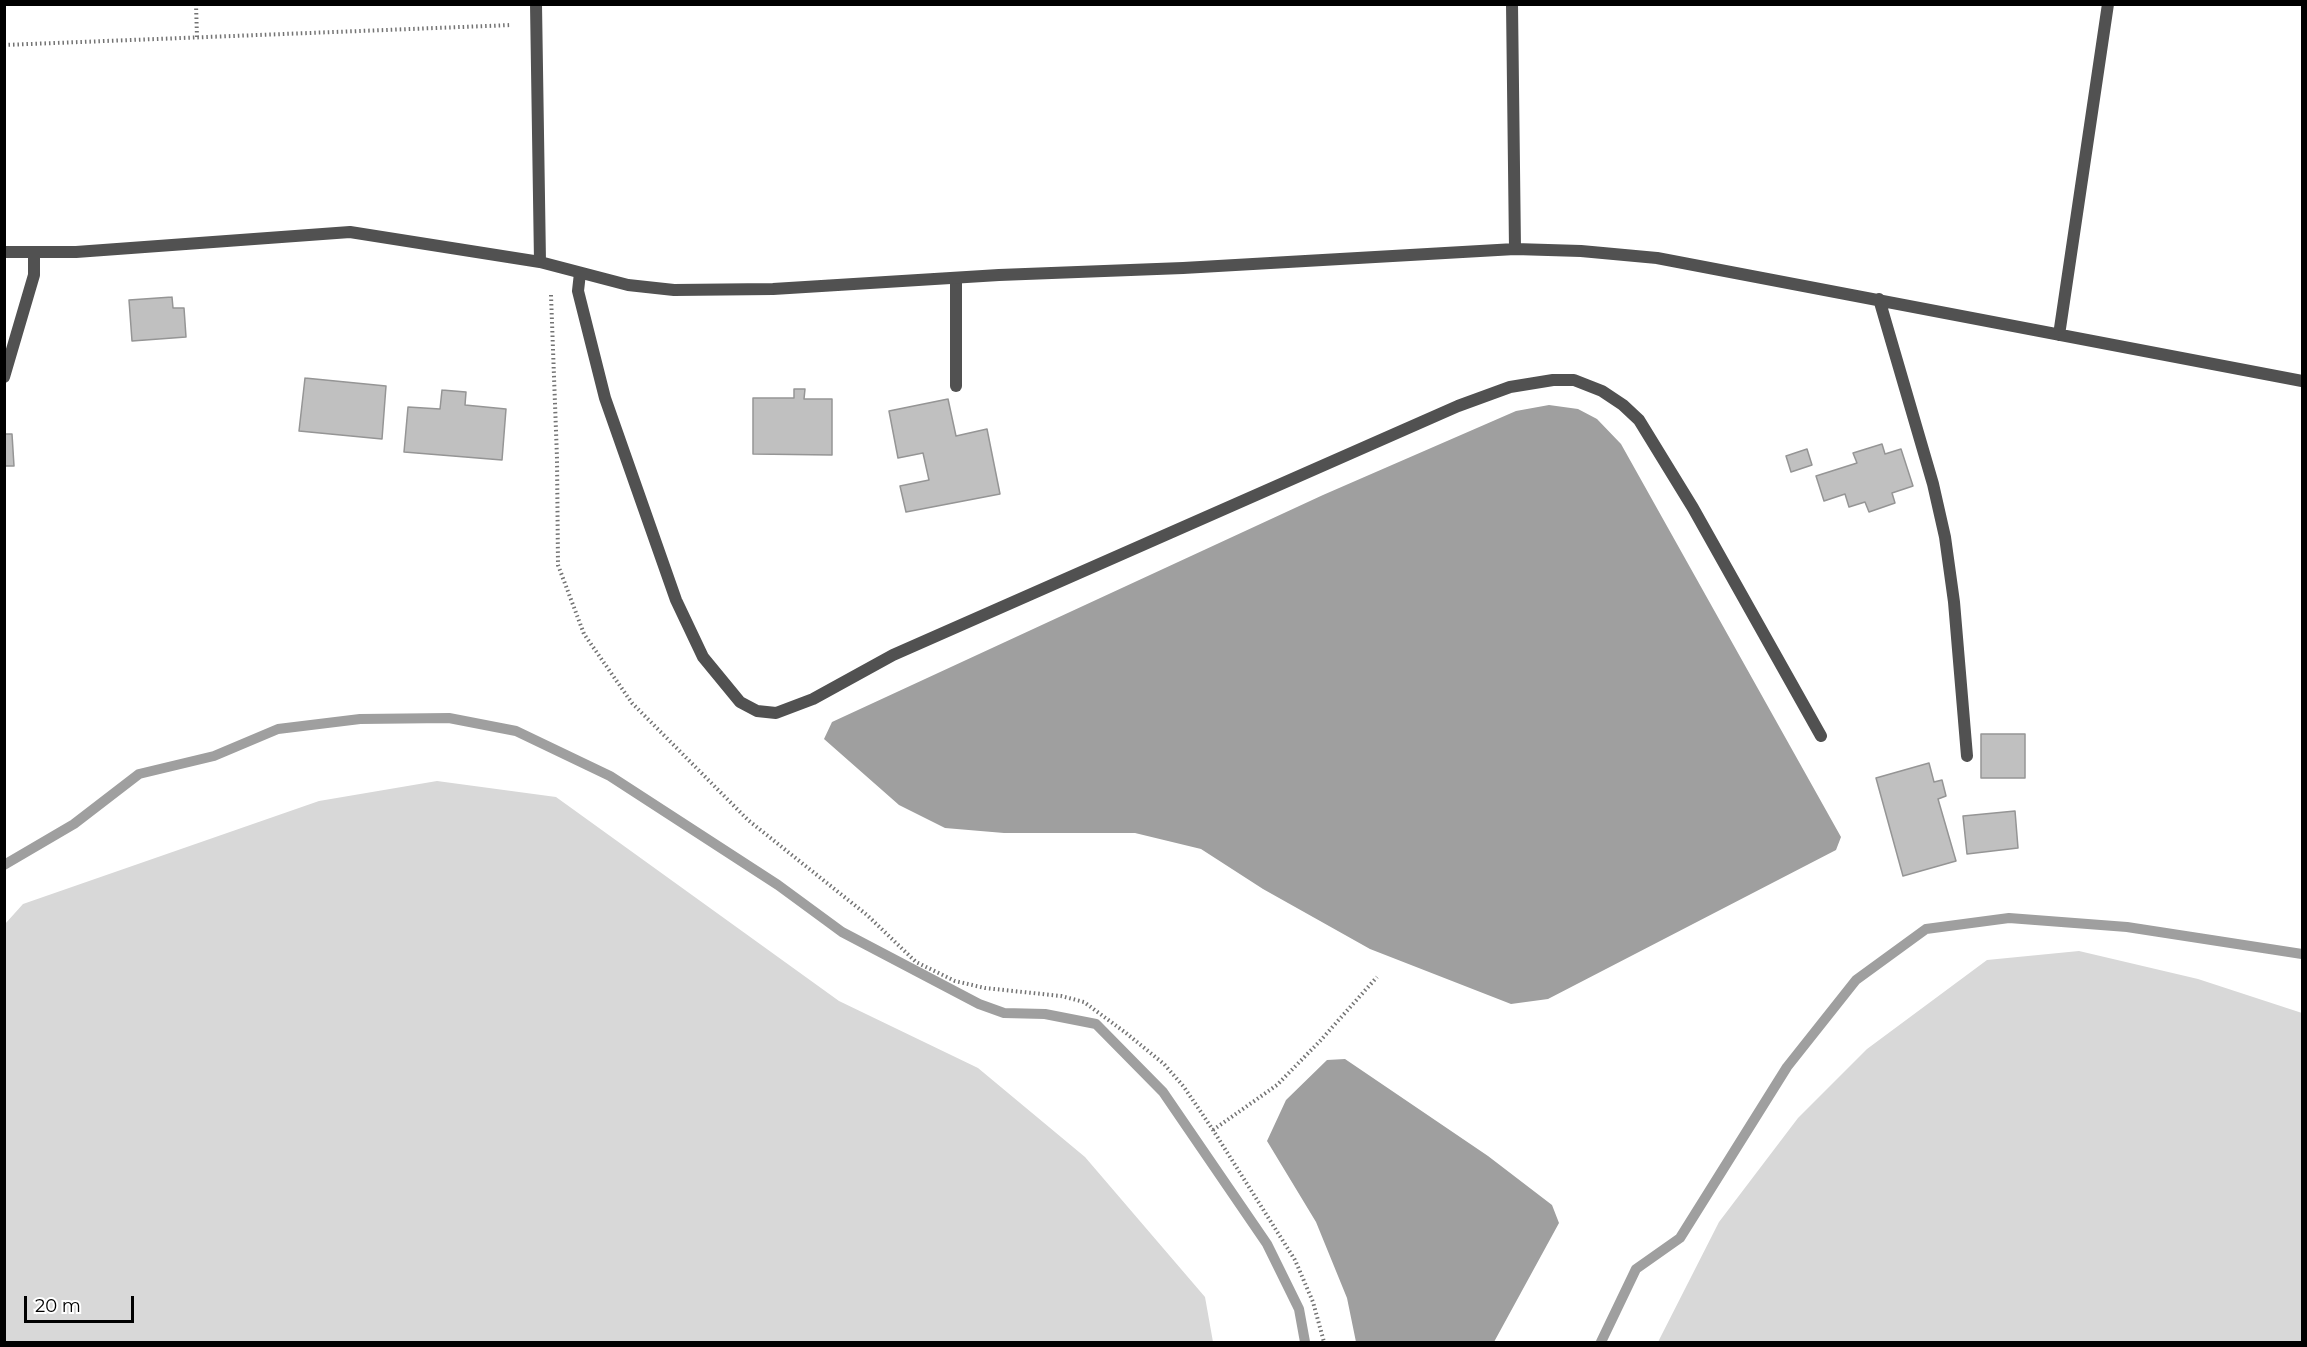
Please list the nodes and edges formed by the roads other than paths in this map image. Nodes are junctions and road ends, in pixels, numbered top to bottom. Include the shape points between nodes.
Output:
1 (536, 4) edge
2 (1512, 4) edge
3 (2108, 4) edge
4 (1515, 249) junction
5 (4, 252) edge
6 (34, 252) junction
7 (545, 264) junction
8 (580, 273) junction
9 (956, 278) junction
10 (1879, 299) junction
11 (2059, 335) junction
12 (4, 377) edge
13 (2302, 381) edge
14 (956, 386) dead end
15 (1821, 736) dead end
16 (1967, 756) dead end

1 - 7 street
2 - 4 street
3 - 11 street
4 - 9 street
4 - 10 street via 1658,258
5 - 6 street
6 - 7 street via 351,232
6 - 12 street via 34,275
7 - 8 street
8 - 9 street via 628,285 674,290 773,290
8 - 15 street via 578,291 605,398 676,600 703,657 740,702 757,711 776,713 813,699 893,655 1458,406 1510,387 1574,380 1602,391 1639,420
9 - 14 street
10 - 11 street
10 - 16 street via 1946,537
11 - 13 street

